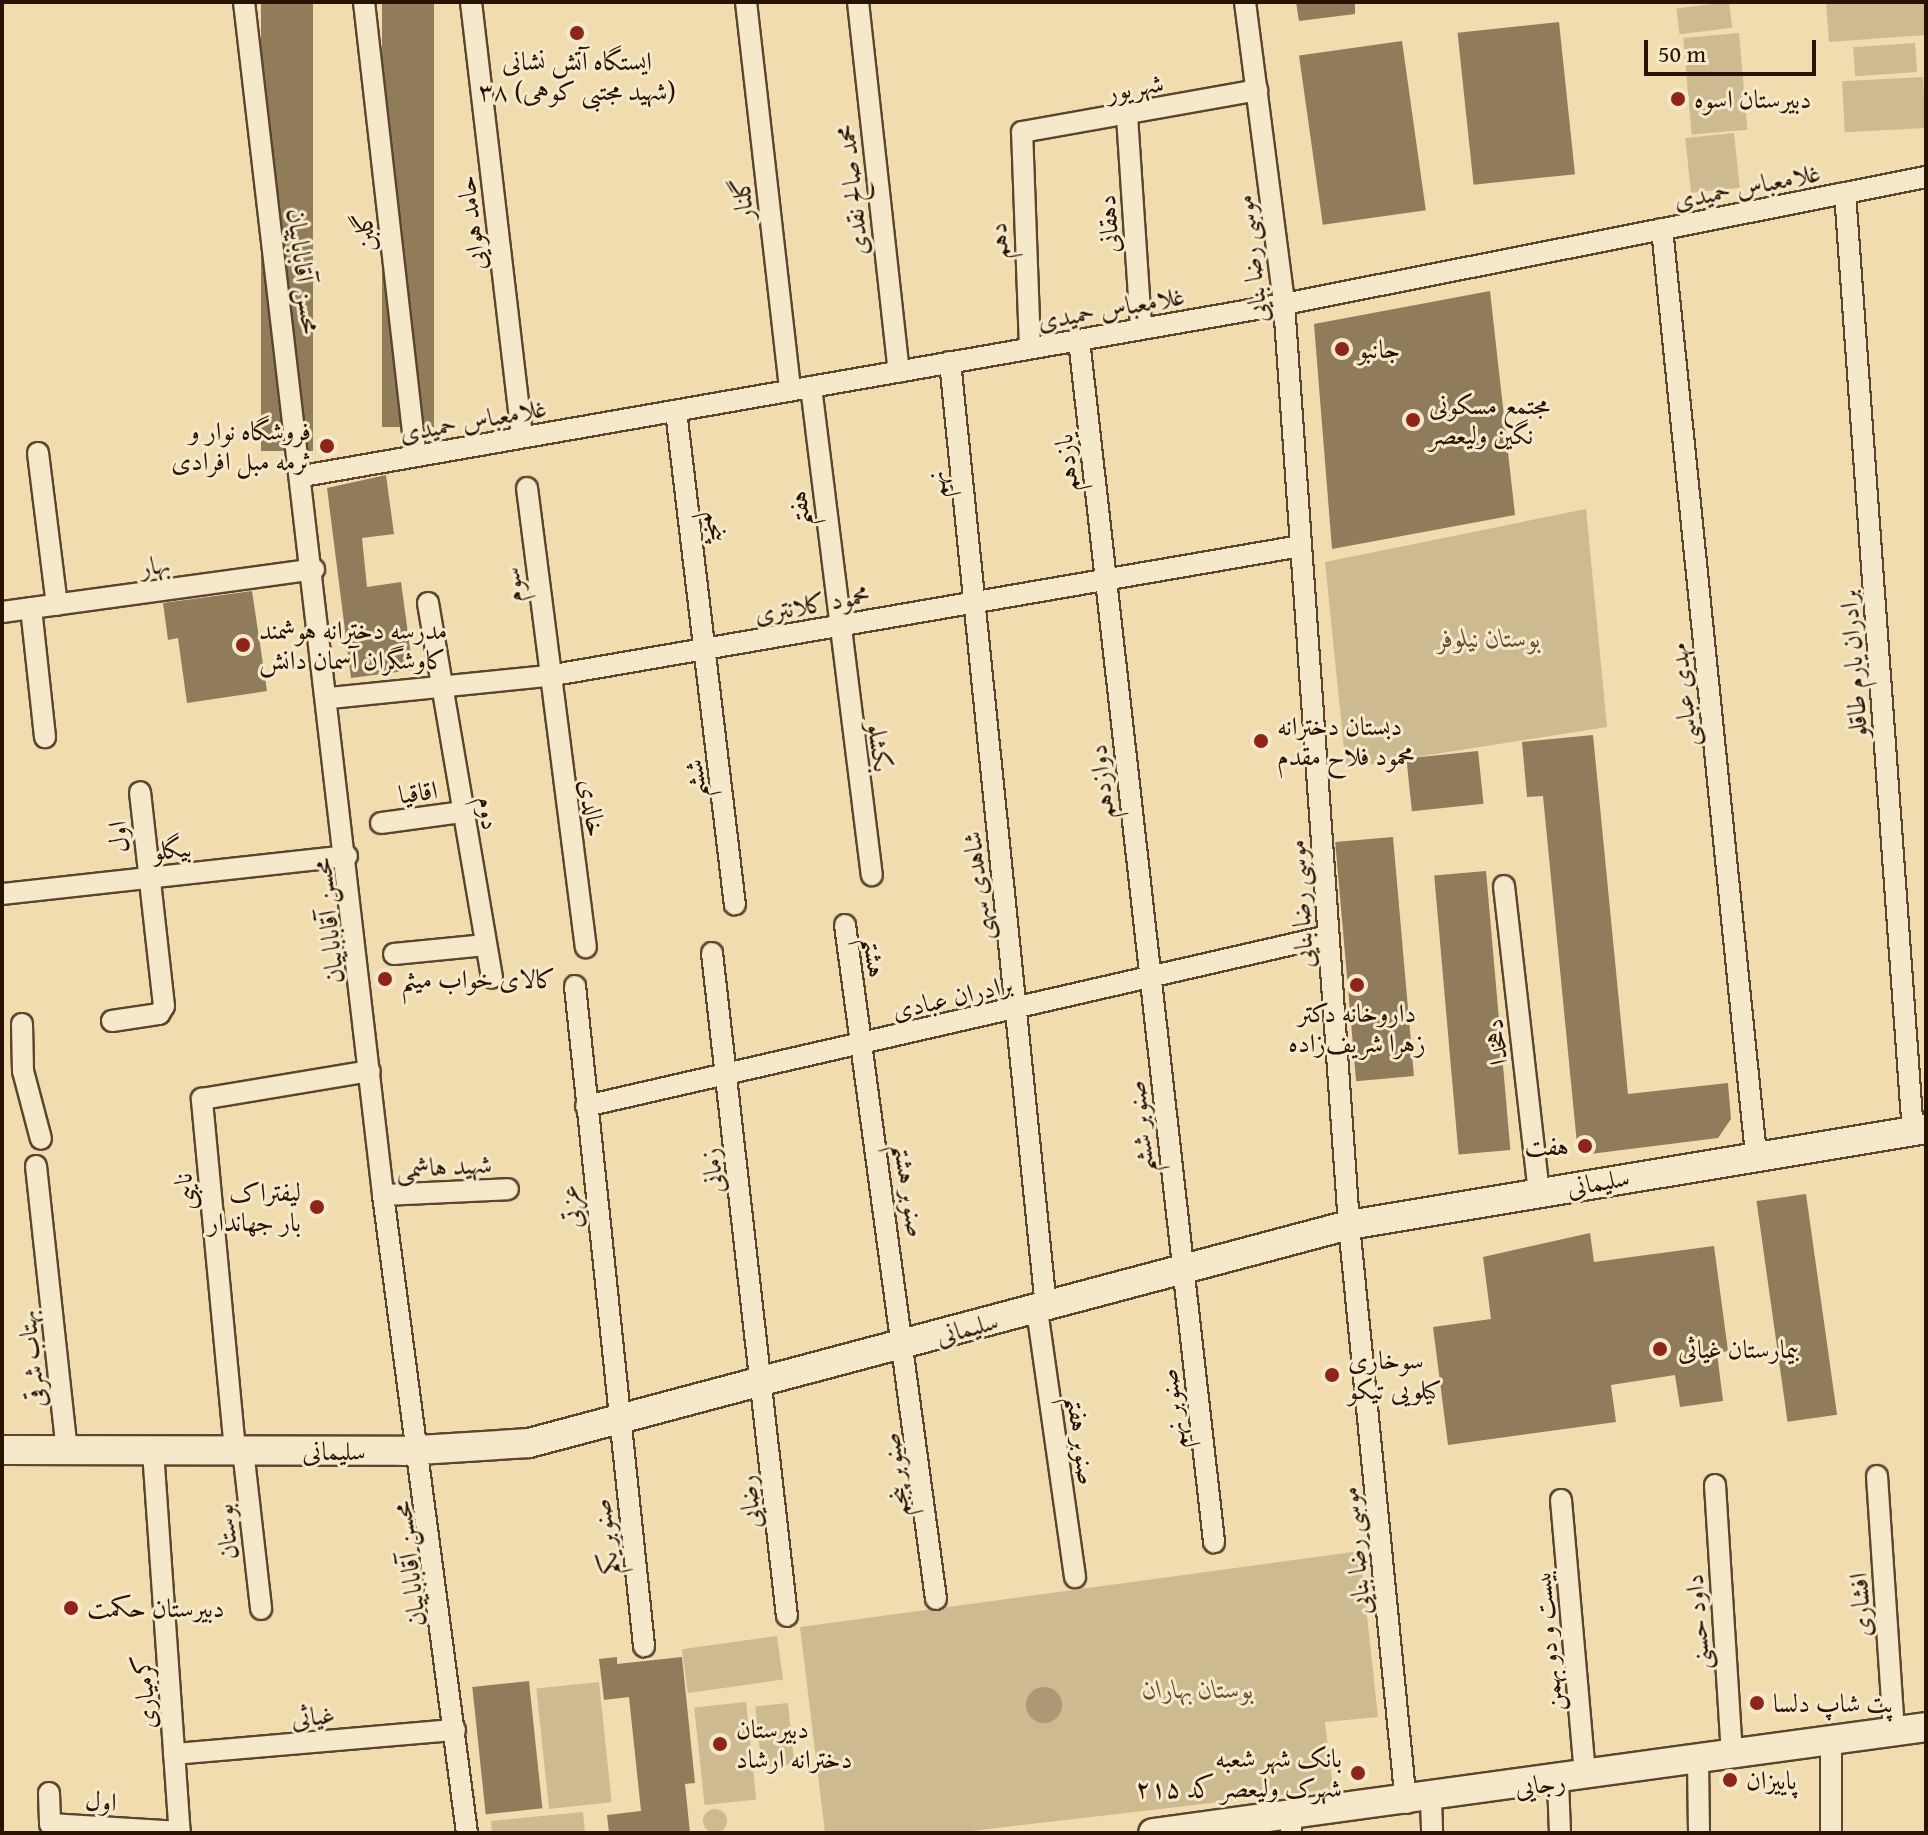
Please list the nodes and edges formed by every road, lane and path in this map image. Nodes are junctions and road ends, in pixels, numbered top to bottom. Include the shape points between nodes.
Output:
1 (244, 2) edge
2 (364, 2) edge
3 (471, 2) edge
4 (746, 2) edge
5 (858, 2) edge
6 (1245, 2) edge
7 (1257, 90) junction
8 (1127, 116) junction
9 (1022, 132) joint
10 (1926, 177) edge
11 (1845, 193) junction
12 (1662, 229) junction
13 (1284, 304) junction
14 (1141, 329) junction
15 (1079, 340) junction
16 (1030, 348) junction
17 (950, 362) junction
18 (899, 372) junction
19 (811, 387) junction
20 (790, 391) junction
21 (676, 411) junction
22 (522, 437) junction
23 (38, 453) dead end
24 (416, 456) junction
25 (303, 476) junction
26 (527, 488) dead end
27 (1301, 546) junction
28 (314, 569) junction
29 (1105, 580) junction
30 (974, 602) junction
31 (428, 603) dead end
32 (57, 605) junction
33 (31, 608) junction
34 (2, 612) edge
35 (838, 626) junction
36 (707, 649) junction
37 (548, 676) junction
38 (444, 689) junction
39 (330, 698) junction
40 (45, 737) dead end
41 (140, 792) dead end
42 (462, 812) junction
43 (381, 823) dead end
44 (347, 856) junction
45 (872, 875) dead end
46 (148, 878) junction
47 (1504, 886) dead end
48 (2, 894) edge
49 (735, 904) dead end
50 (845, 925) dead end
51 (1328, 936) junction
52 (486, 945) junction
53 (586, 947) dead end
54 (712, 953) dead end
55 (394, 954) dead end
56 (492, 978) dead end
57 (1149, 978) junction
58 (575, 986) dead end
59 (1016, 1009) junction
60 (112, 1021) dead end
61 (22, 1024) dead end
62 (861, 1044) junction
63 (23, 1071) junction
64 (370, 1071) junction
65 (2, 1074) edge
66 (727, 1077) junction
67 (586, 1106) junction
68 (1919, 1131) edge
69 (41, 1139) dead end
70 (1756, 1155) junction
71 (36, 1166) dead end
72 (508, 1189) dead end
73 (1539, 1192) junction
74 (383, 1195) junction
75 (1349, 1225) junction
76 (1182, 1271) junction
77 (1041, 1308) junction
78 (907, 1345) junction
79 (763, 1383) junction
80 (617, 1423) junction
81 (2, 1450) edge
82 (239, 1450) junction
83 (421, 1450) junction
84 (67, 1451) junction
85 (153, 1451) junction
86 (1877, 1476) dead end
87 (1715, 1485) dead end
88 (1561, 1500) dead end
89 (1214, 1542) dead end
90 (1075, 1577) dead end
91 (936, 1599) dead end
92 (261, 1609) dead end
93 (787, 1616) dead end
94 (644, 1646) dead end
95 (1926, 1727) edge
96 (455, 1730) junction
97 (1894, 1732) junction
98 (1831, 1741) junction
99 (174, 1754) junction
100 (1732, 1755) junction
101 (1698, 1760) junction
102 (1571, 1779) junction
103 (49, 1793) dead end
104 (1418, 1801) junction
105 (1291, 1825) edge
106 (180, 1833) edge
107 (467, 1833) edge
108 (1161, 1833) edge
109 (1432, 1833) edge
110 (1560, 1833) edge
111 (1699, 1833) edge
112 (1831, 1833) edge

1 - 25 street, محسن آقاباباییان
2 - 24 street, گلبن
3 - 22 street, حامد هوایی
4 - 20 street, گلنار
5 - 18 street, محمد صالح نقدی
6 - 7 street, موسی رضا بنایی
7 - 8 street, شهریور
7 - 13 street, موسی رضا بنایی
8 - 9 street, شهریور
8 - 14 street, دهقانی
9 - 16 street, دهم
10 - 11 street, غلامعباس حمیدی
11 - 12 street, غلامعباس حمیدی
11 - 68 street, برادران یارم طاقلو
12 - 13 street, غلامعباس حمیدی
12 - 70 street, مهدی عباسی
13 - 14 street, غلامعباس حمیدی
13 - 27 street, موسی رضا بنایی
14 - 15 street, غلامعباس حمیدی
15 - 16 street, غلامعباس حمیدی
15 - 29 street, یازدهم
16 - 17 street, غلامعباس حمیدی
17 - 18 street, غلامعباس حمیدی
17 - 30 street, نهم
18 - 19 street, غلامعباس حمیدی
19 - 20 street, غلامعباس حمیدی
19 - 35 street, هفتم
20 - 21 street, غلامعباس حمیدی
21 - 22 street, غلامعباس حمیدی
21 - 36 street, پنجم
22 - 24 street, غلامعباس حمیدی
23 - 32 street
24 - 25 street, غلامعباس حمیدی
25 - 28 street, محسن آقاباباییان
26 - 37 street, سوم
27 - 29 street, محمود کلانتری
27 - 51 street, موسی رضا بنایی
28 - 32 street, بهار
28 - 39 street, محسن آقاباباییان
29 - 30 street, محمود کلانتری
29 - 57 street, دوازدهم
30 - 35 street, محمود کلانتری
30 - 59 street, شاهدی سهی
31 - 38 street, دوم
32 - 33 street, بهار
33 - 34 street, بهار
33 - 40 street
35 - 36 street, محمود کلانتری
35 - 45 street, بکشلو
36 - 37 street, محمود کلانتری
36 - 49 street, ششم
37 - 38 street, محمود کلانتری
37 - 53 street, خالدی
38 - 39 street, محمود کلانتری
38 - 42 street, دوم
39 - 44 street, محسن آقاباباییان
41 - 46 street, اول
42 - 43 street, اقاقیا
42 - 52 street, دوم
44 - 46 street, بیگلو
44 - 64 street, محسن آقاباباییان
46 - 48 street, بیگلو
46 - 60 street via 163,1012
47 - 73 street, دهخدا
50 - 62 street, هشتم
51 - 57 street, برادران عبادی
51 - 75 street, موسی رضا بنایی
52 - 55 street
52 - 56 street, دوم
54 - 66 street, زمانی
57 - 59 street, برادران عبادی
57 - 76 street, صنوبر ششم
58 - 67 street, عزتی
59 - 62 street, برادران عبادی
59 - 77 street, شاهدی سهی
61 - 63 street
62 - 66 street, برادران عبادی
62 - 78 street, صنوبر هشتم
63 - 65 street
63 - 69 street
64 - 74 street, محسن آقاباباییان
64 - 82 street, نایبی via 202,1099
66 - 67 street, برادران عبادی
66 - 79 street, زمانی
67 - 80 street, عزتی
68 - 70 main road, سلیمانی
70 - 73 main road, سلیمانی
71 - 84 street, بهتاب شرقی
72 - 74 street, شهید هاشمی
73 - 75 main road, سلیمانی
74 - 83 street, محسن آقاباباییان
75 - 76 main road, سلیمانی
75 - 104 street, موسی رضا بنایی
76 - 77 main road, سلیمانی
76 - 89 street, صنوبر نهم
77 - 78 main road, سلیمانی
77 - 90 street, صنوبر هفتم
78 - 79 main road, سلیمانی
78 - 91 street, صنوبر پنجم
79 - 80 main road, سلیمانی
79 - 93 street, رضایی
80 - 83 main road, سلیمانی via 529,1443
80 - 94 street, صنوبر یکم
81 - 84 main road, سلیمانی
82 - 83 main road, سلیمانی
82 - 85 main road, سلیمانی
82 - 92 street, بوستان
83 - 96 street, محسن آقاباباییان
84 - 85 main road, سلیمانی
85 - 99 street, کرمیاری
86 - 97 street, افشاری
87 - 100 street, داود حسنی
88 - 102 street, بیست و دو بهمن
95 - 97 main road, رجایی
96 - 99 street, غیاثی
96 - 107 street, محسن آقاباباییان
97 - 98 main road, رجایی
98 - 100 main road, رجایی
98 - 112 street
99 - 106 street, کرمیاری
100 - 101 main road, رجایی
101 - 102 main road, رجایی
101 - 111 street
102 - 104 main road, رجایی
102 - 110 street, بیست و دو بهمن
103 - 106 street, اول via 50,1824
104 - 105 main road, رجایی
104 - 109 street, موسی رضا بنایی
105 - 108 main road, رجایی

